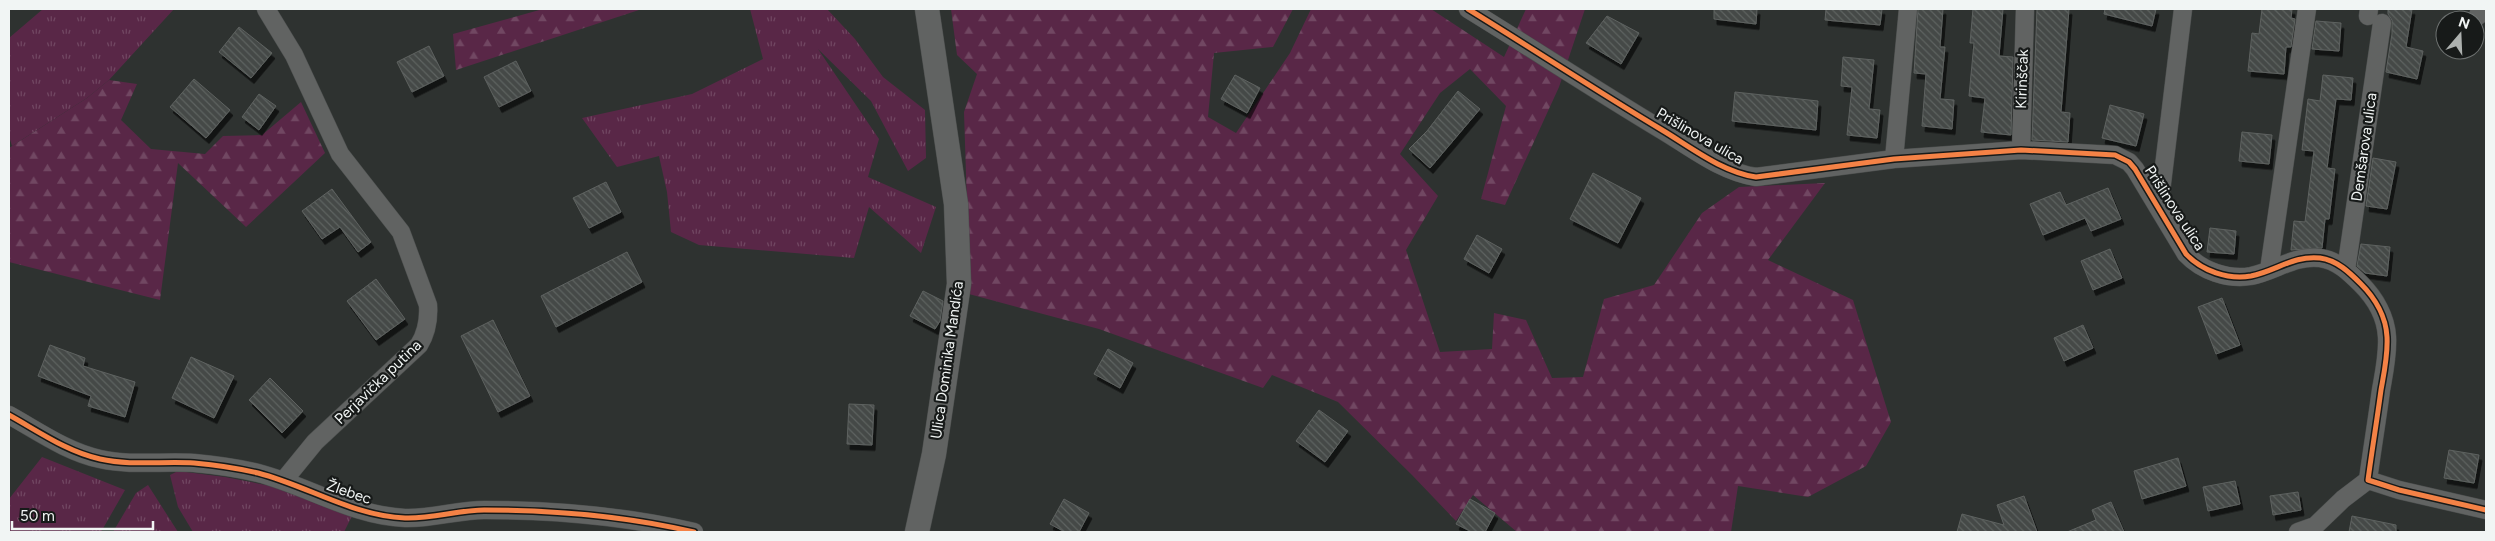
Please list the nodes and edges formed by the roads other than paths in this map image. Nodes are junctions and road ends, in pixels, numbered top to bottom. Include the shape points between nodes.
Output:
1 (266, 9) edge
2 (927, 9) edge
3 (1468, 9) edge
4 (1908, 9) edge
5 (2025, 9) edge
6 (2184, 9) edge
7 (2308, 9) edge
8 (2373, 16) edge
9 (2020, 150) junction
10 (1894, 160) junction
11 (2159, 208) junction
12 (2269, 270) junction
13 (2346, 270) junction
14 (9, 415) edge
15 (284, 480) junction
16 (2368, 480) junction
17 (2486, 510) edge
18 (694, 532) edge
19 (917, 532) edge
20 (2298, 532) edge

1 - 15 street, Perjavička putina via 294,55 340,154 402,232 428,305 429,317 419,345 316,442
2 - 19 street, Ulica Dominika Mandića via 956,204 959,284 934,454
3 - 10 street, Prišlinova ulica via 1658,128 1741,174 1756,177
4 - 10 street
5 - 9 street, Kirinščak
6 - 11 street, Prišlinova ulica
7 - 12 street
8 - 13 street, Demšarova ulica
9 - 10 street, Prišlinova ulica
9 - 11 street, Prišlinova ulica via 2115,155 2135,169
11 - 12 street, Prišlinova ulica via 2186,254 2201,266 2239,277
12 - 13 street, Prišlinova ulica via 2300,258 2321,258
13 - 16 street, Prišlinova ulica via 2373,298 2386,325 2386,359
14 - 15 street, Žlebec via 64,446 99,459 131,463 194,463
15 - 18 street, Žlebec via 382,516 424,518 482,510 598,514
16 - 17 street
16 - 20 street via 2316,526

